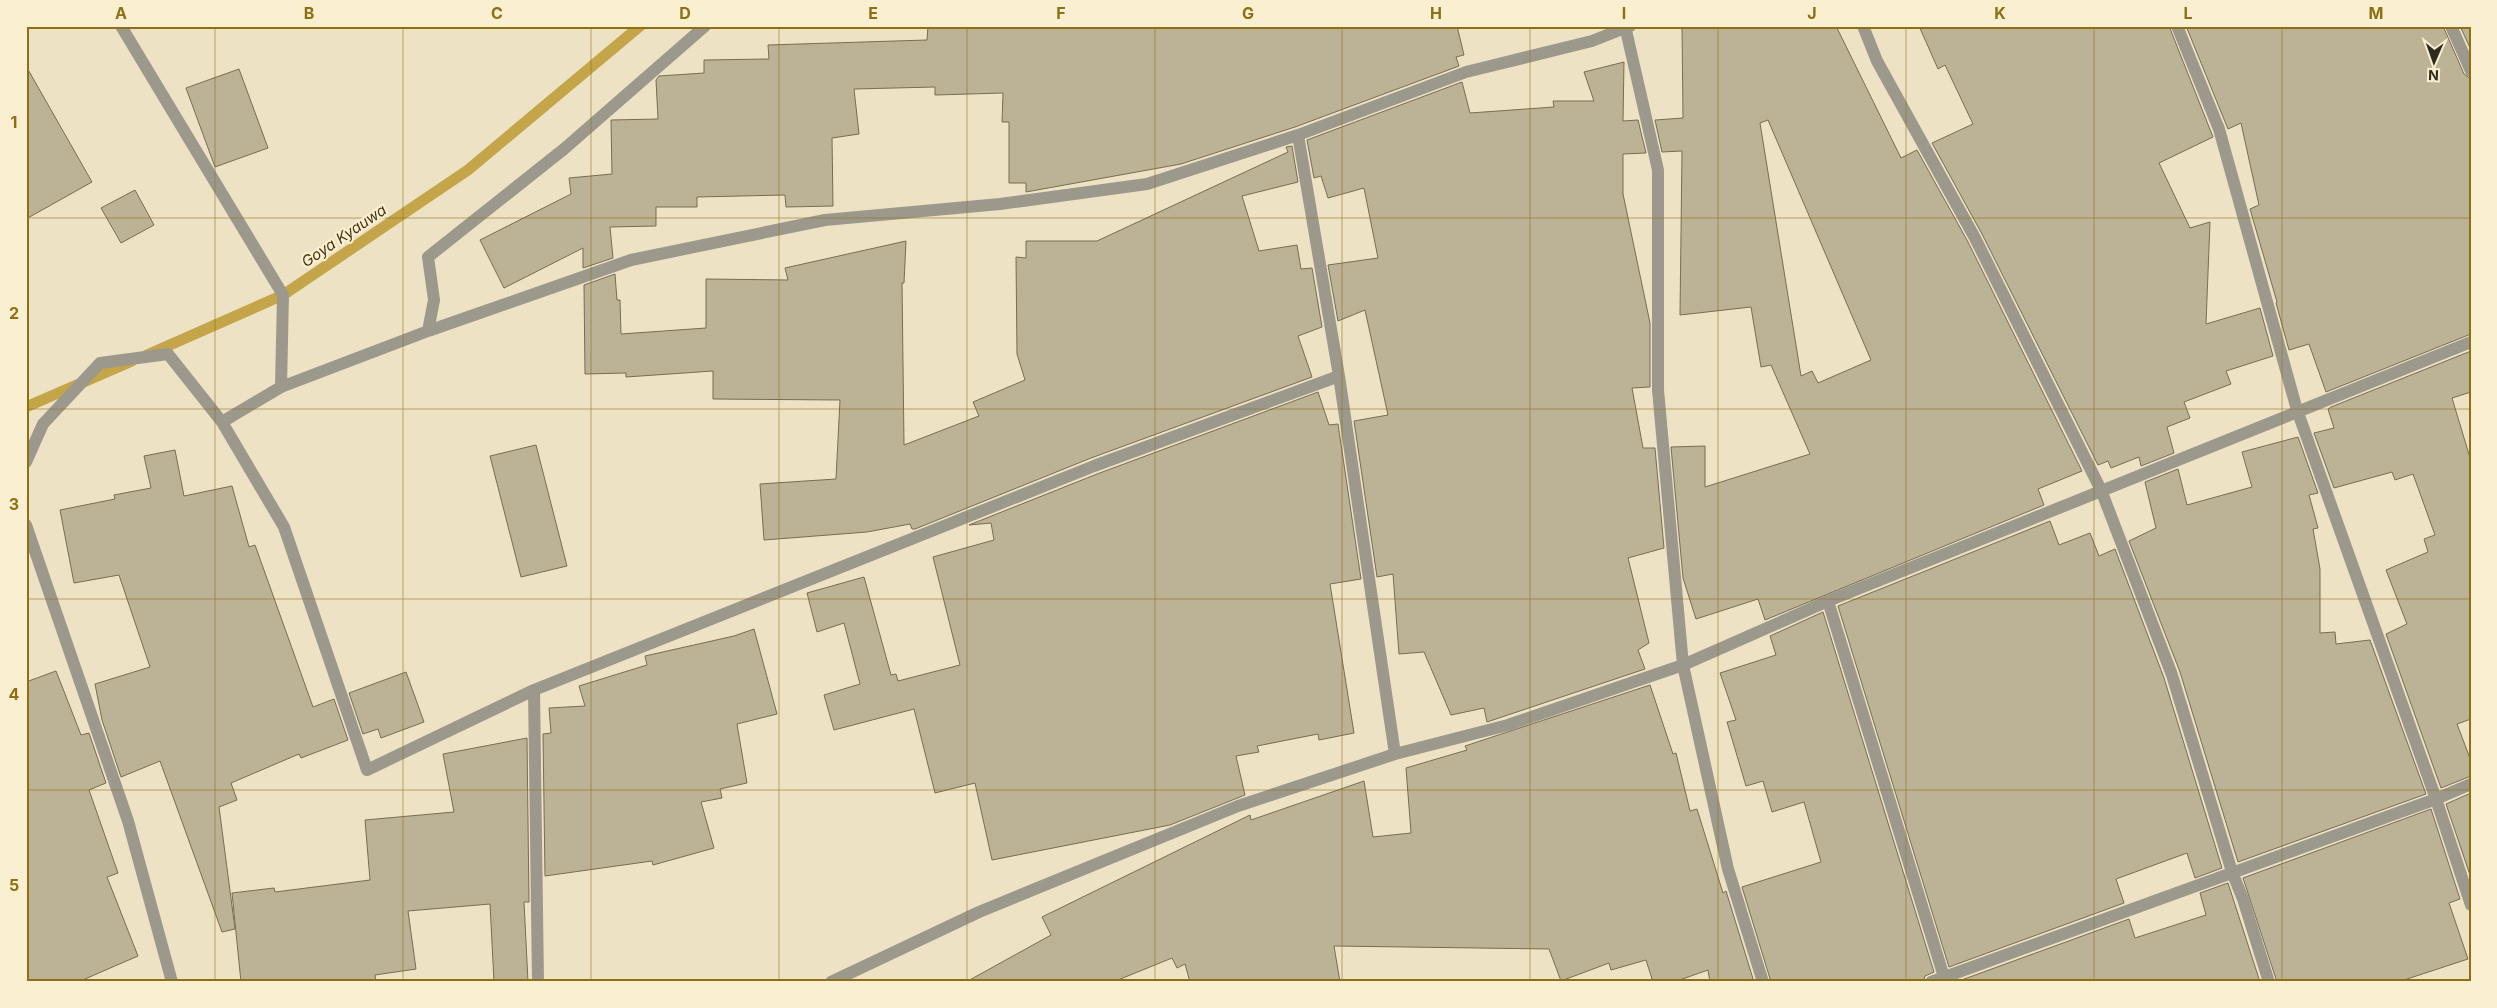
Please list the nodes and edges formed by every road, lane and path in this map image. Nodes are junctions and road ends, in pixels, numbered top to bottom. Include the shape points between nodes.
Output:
1 (121, 26) edge
2 (705, 26) edge
3 (1863, 26) edge
4 (2177, 26) edge
5 (2451, 26) edge
6 (1627, 27) edge
7 (2471, 71) edge
8 (1298, 135) junction
9 (428, 331) junction
10 (2471, 342) edge
11 (1338, 376) junction
12 (281, 387) junction
13 (2297, 410) junction
14 (222, 422) junction
15 (26, 462) edge
16 (2101, 490) junction
17 (26, 525) edge
18 (1828, 601) junction
19 (1683, 665) junction
20 (534, 690) junction
21 (1395, 754) junction
22 (2471, 784) edge
23 (2436, 799) junction
24 (2232, 872) junction
25 (2471, 905) edge
26 (1944, 977) junction
27 (172, 982) edge
28 (538, 982) edge
29 (831, 982) edge
30 (1763, 982) edge
31 (1931, 982) edge
32 (2269, 982) edge

1 - 12 street via 283,295
2 - 9 street via 564,149 428,257 434,300
3 - 16 street via 1877,61 1975,238
4 - 13 street via 2219,129
5 - 7 street
6 - 8 street via 1592,41 1466,72
6 - 19 street via 1658,170 1658,390
8 - 9 street via 1147,184 1000,204 825,220 631,260
8 - 11 street
9 - 12 street
10 - 13 street
11 - 20 street via 1094,466
11 - 21 street
12 - 14 street
13 - 16 street
13 - 23 street
14 - 15 street via 168,354 100,363 43,424
14 - 20 street via 284,527 367,770
16 - 18 street
16 - 24 street via 2172,674
17 - 27 street via 128,821
18 - 19 street
18 - 26 street
19 - 21 street via 1508,725
19 - 30 street via 1728,869
20 - 28 street
21 - 29 street via 1229,810 979,912
22 - 23 street
23 - 24 street
23 - 25 street
24 - 26 street
24 - 32 street
26 - 31 street

